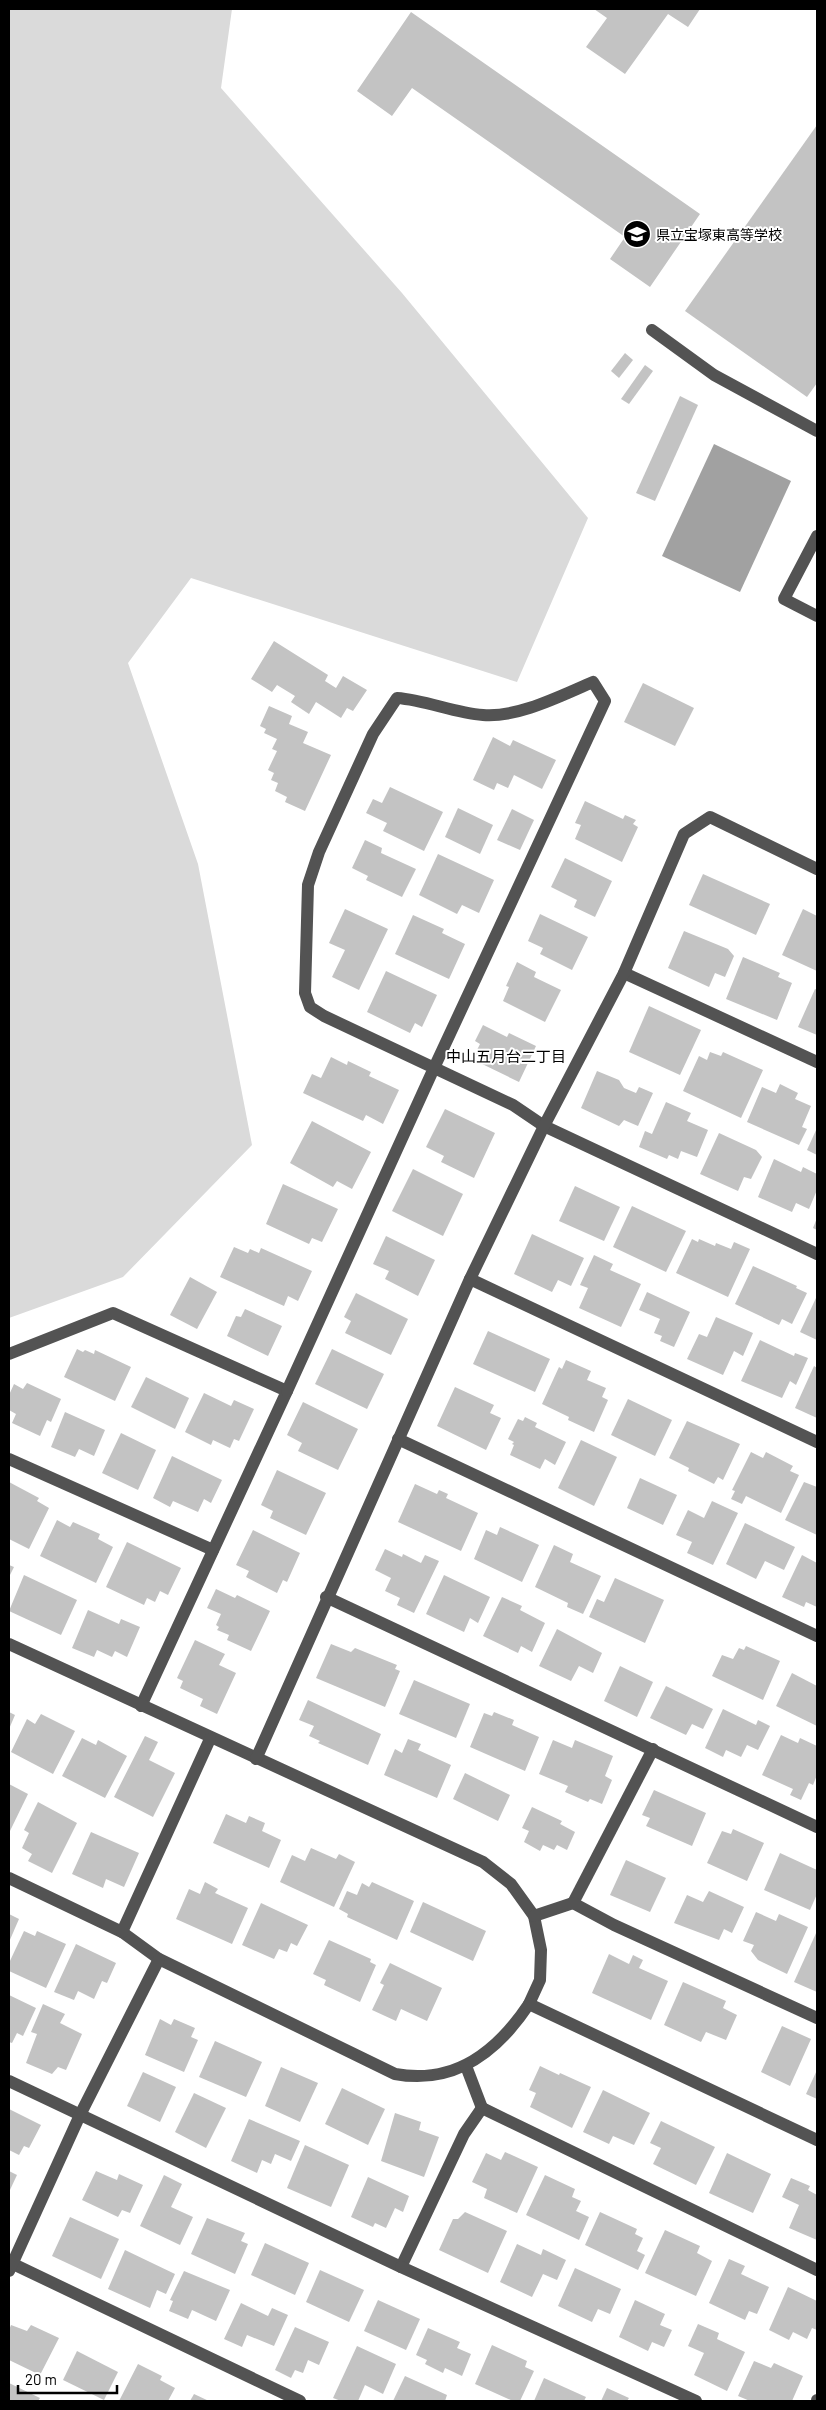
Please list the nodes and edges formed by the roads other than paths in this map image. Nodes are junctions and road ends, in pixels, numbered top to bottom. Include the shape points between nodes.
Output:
1 (652, 330) dead end
2 (817, 431) edge
3 (817, 536) edge
4 (817, 616) edge
5 (817, 869) edge
6 (624, 973) junction
7 (817, 1062) edge
8 (434, 1068) junction
9 (544, 1126) junction
10 (817, 1254) edge
11 (470, 1279) junction
12 (9, 1354) edge
13 (287, 1390) junction
14 (398, 1439) junction
15 (817, 1442) edge
16 (9, 1459) edge
17 (212, 1550) junction
18 (326, 1597) junction
19 (817, 1636) edge
20 (9, 1644) edge
21 (141, 1706) junction
22 (210, 1738) junction
23 (653, 1748) junction
24 (256, 1759) junction
25 (817, 1826) edge
26 (9, 1878) edge
27 (573, 1903) junction
28 (534, 1916) junction
29 (122, 1932) junction
30 (159, 1959) junction
31 (529, 2004) junction
32 (817, 2018) edge
33 (466, 2066) junction
34 (9, 2081) edge
35 (482, 2108) junction
36 (80, 2115) junction
37 (817, 2140) edge
38 (10, 2266) edge
39 (401, 2267) junction
40 (817, 2270) edge
41 (300, 2401) edge
42 (696, 2401) edge

1 - 2 street via 714,376
3 - 4 street via 784,599
5 - 6 street via 710,817 684,834
6 - 7 street
6 - 9 street
8 - 8 street via 605,701 593,682 526,710 484,716 396,698 373,734 319,852 308,885 305,993 310,1007
8 - 9 street via 513,1105
8 - 13 street
9 - 10 street
9 - 11 street
11 - 14 street
11 - 15 street
12 - 13 street via 113,1313
13 - 17 street
14 - 18 street
14 - 19 street
16 - 17 street
17 - 21 street
18 - 23 street
18 - 24 street
20 - 21 street
21 - 22 street
22 - 24 street
22 - 29 street
23 - 25 street
23 - 27 street
24 - 28 street via 484,1862 511,1884
26 - 29 street
27 - 28 street
27 - 32 street
28 - 31 street via 541,1950 540,1980
29 - 30 street
30 - 33 street via 395,2074 416,2078 441,2075
30 - 36 street
31 - 33 street via 513,2029
31 - 37 street
33 - 35 street
34 - 36 street
35 - 39 street via 464,2134
35 - 40 street
36 - 38 street
36 - 39 street
38 - 41 street
39 - 42 street

